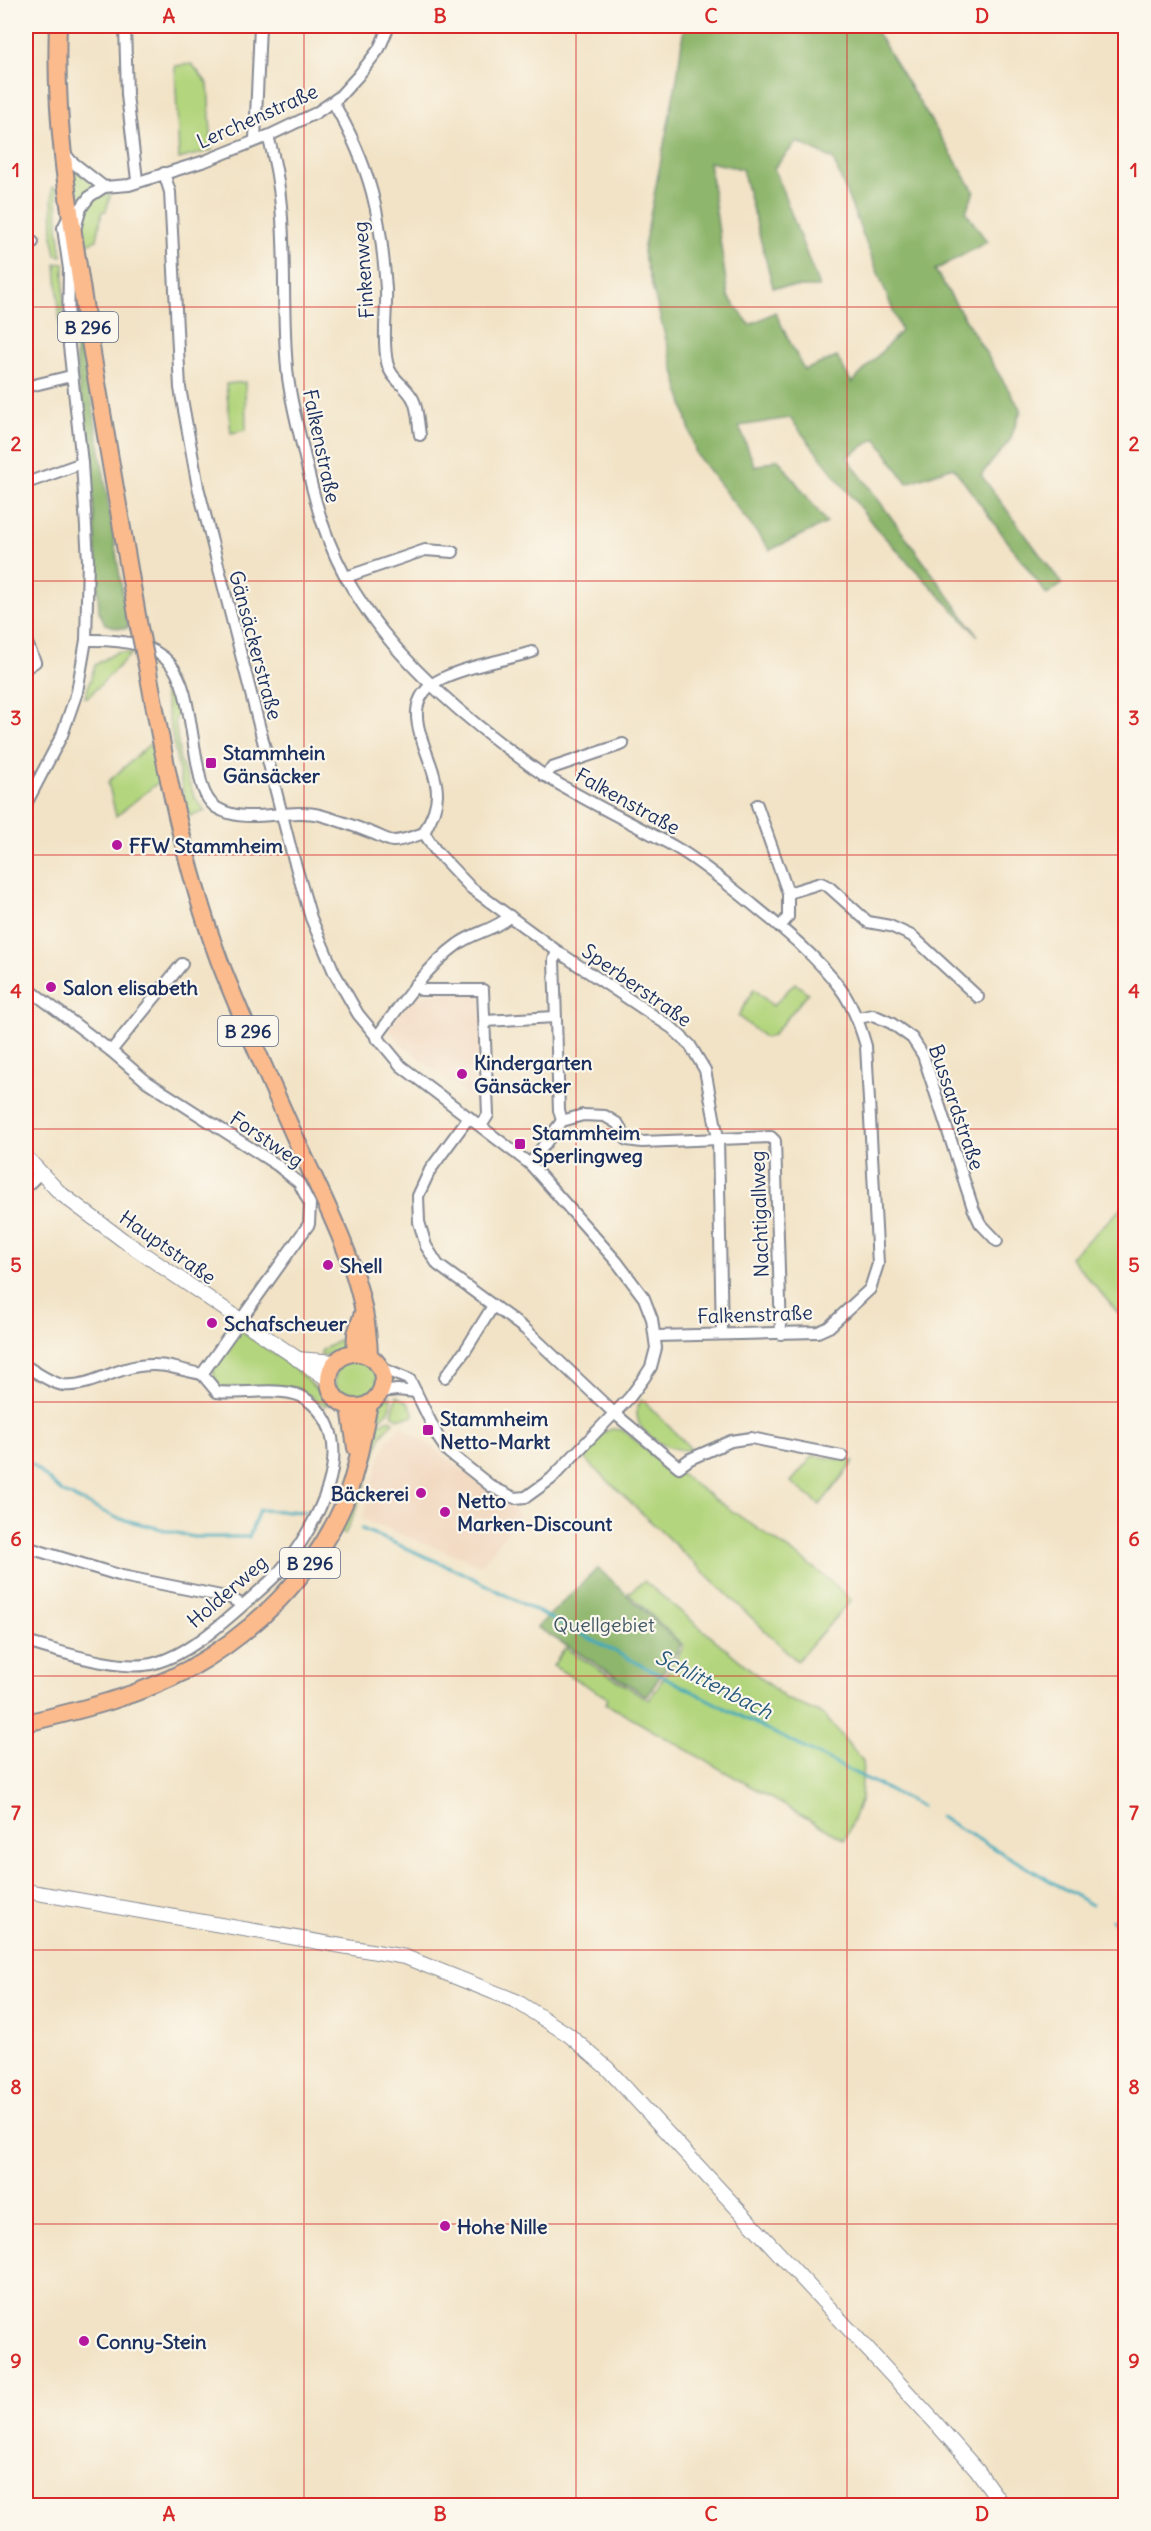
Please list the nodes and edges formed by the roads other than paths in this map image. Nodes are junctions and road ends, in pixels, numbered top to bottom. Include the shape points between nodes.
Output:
1 (58, 26) edge
2 (125, 26) edge
3 (260, 26) edge
4 (389, 26) edge
5 (333, 102) junction
6 (268, 136) junction
7 (255, 139) junction
8 (61, 148) junction
9 (164, 173) junction
10 (137, 180) junction
11 (104, 187) junction
12 (70, 215) junction
13 (74, 242) junction
14 (71, 376) junction
15 (26, 387) edge
16 (420, 435) dead end
17 (82, 463) junction
18 (32, 481) dead end
19 (453, 552) dead end
20 (346, 577) junction
21 (86, 640) junction
22 (26, 641) edge
23 (532, 652) dead end
24 (30, 665) edge
25 (430, 685) junction
26 (623, 744) dead end
27 (544, 776) junction
28 (26, 804) edge
29 (757, 806) dead end
30 (282, 814) junction
31 (424, 833) junction
32 (788, 893) junction
33 (510, 916) junction
34 (780, 927) junction
35 (558, 951) junction
36 (183, 964) dead end
37 (415, 985) junction
38 (26, 987) edge
39 (978, 997) dead end
40 (555, 1017) junction
41 (858, 1018) junction
42 (485, 1021) junction
43 (376, 1038) junction
44 (111, 1051) junction
45 (469, 1118) junction
46 (562, 1121) junction
47 (481, 1126) junction
48 (718, 1138) junction
49 (26, 1157) edge
50 (530, 1164) junction
51 (40, 1173) junction
52 (26, 1187) edge
53 (997, 1241) dead end
54 (493, 1306) junction
55 (238, 1320) junction
56 (723, 1334) junction
57 (781, 1334) junction
58 (655, 1336) junction
59 (362, 1354) junction
60 (297, 1359) junction
61 (335, 1362) junction
62 (26, 1366) edge
63 (381, 1368) junction
64 (202, 1374) junction
65 (445, 1377) dead end
66 (329, 1380) junction
67 (416, 1392) junction
68 (375, 1398) junction
69 (350, 1407) junction
70 (614, 1413) junction
71 (842, 1455) dead end
72 (358, 1461) junction
73 (26, 1547) edge
74 (242, 1605) junction
75 (26, 1642) edge
76 (26, 1723) edge
77 (26, 1891) edge
78 (1003, 2505) edge

1 - 8 main road, B 296 via 56,67
2 - 10 street via 127,95
3 - 7 street
4 - 5 street, Lerchenstraße via 380,49
5 - 6 street, Lerchenstraße
5 - 16 street, Finkenweg via 352,136 380,220 387,364 392,376 415,401
6 - 7 street, Lerchenstraße
6 - 20 street, Falkenstraße via 282,200 287,369 294,409 317,513
7 - 9 street, Lerchenstraße via 205,161
8 - 11 street
8 - 12 main road, B 296
9 - 10 street, Lerchenstraße
9 - 30 street, Gänsäckerstraße via 170,192 184,419 220,581
10 - 11 street, Lerchenstraße via 129,185
11 - 13 street via 81,208
12 - 13 main road, B 296
12 - 14 street via 63,228 69,268
13 - 59 main road, B 296, bridge via 139,627 179,830 210,931 249,1032 351,1261 361,1296 363,1313 356,1334
14 - 15 street
14 - 17 street
17 - 18 street
17 - 21 street via 88,560
19 - 20 street via 425,549
20 - 25 street, Falkenstraße via 373,617
21 - 28 street via 77,692 62,735
21 - 30 street via 132,642 170,661 184,691 207,797 215,807 230,814
22 - 24 street
23 - 25 street via 444,677
25 - 27 street, Falkenstraße
25 - 31 street via 418,699 416,715 437,792 434,812
26 - 27 street via 552,768
27 - 34 street, Falkenstraße via 675,847
29 - 32 street
30 - 31 street via 310,813 393,841
30 - 43 street, Gänsäckerstraße via 311,918 334,972
31 - 33 street, Sperberstraße via 471,888
32 - 34 street via 788,917
32 - 39 street via 821,883 829,887 868,922 912,936
33 - 35 street, Sperberstraße
33 - 37 street via 499,926 458,944
34 - 41 street, Falkenstraße via 841,989
35 - 40 street via 554,960
35 - 48 street, Sperberstraße via 672,1028 690,1045 705,1070
36 - 44 street
37 - 42 street via 421,990 483,990
37 - 43 street
38 - 44 street, Forstweg
40 - 42 street
40 - 46 street
41 - 53 street, Bussardstraße via 873,1015 891,1023 912,1038 923,1055 973,1208 980,1223
41 - 57 street, Falkenstraße via 866,1046 878,1264 870,1289 829,1327 818,1332
42 - 47 street via 488,1115
43 - 45 street, Gänsäckerstraße via 401,1066
44 - 55 street, Forstweg via 146,1081 277,1165 299,1182 310,1204 309,1224
45 - 47 street, Gänsäckerstraße
45 - 54 street via 430,1170 418,1196 419,1222 426,1246 438,1265
46 - 48 street via 583,1115 605,1116 618,1124 627,1140 642,1142
46 - 50 street
47 - 50 street, Gänsäckerstraße
48 - 56 street, Sperberstraße
48 - 57 street, Nachtigallweg via 766,1136 776,1141
49 - 51 street, Hauptstraße
50 - 58 street, Gänsäckerstraße via 644,1298
51 - 52 street
51 - 55 street, Hauptstraße via 123,1240
54 - 65 street
54 - 70 street via 525,1329
55 - 60 street, Hauptstraße
55 - 64 street, Forstweg
56 - 57 street, Falkenstraße
56 - 58 street, Falkenstraße
58 - 70 street, Gänsäckerstraße via 651,1367
59 - 61 main road via 341,1357
59 - 63 main road
60 - 61 street, Hauptstraße
60 - 66 street, Hauptstraße
61 - 66 main road
62 - 64 street via 61,1385 80,1384 136,1366 164,1364
63 - 67 street, Gänsäckerstraße via 410,1380
63 - 68 main road, B 296 via 383,1384
64 - 74 street, Holderweg via 217,1392 287,1392 304,1397 327,1423 333,1445 329,1487 300,1544 278,1574
66 - 69 main road via 335,1397
67 - 68 street via 397,1390
67 - 70 street, Gänsäckerstraße via 448,1452 492,1487 515,1498 534,1493 551,1479
68 - 69 main road
68 - 72 main road, B 296
69 - 72 main road, B 296
70 - 71 street via 679,1467 731,1441 751,1437
72 - 76 main road, B 296 via 343,1505 318,1552 292,1586 230,1643 189,1669 136,1692
73 - 74 street via 122,1576 231,1598
74 - 75 street, Holderweg via 181,1653 155,1663 125,1665
77 - 78 street via 405,1957 524,2007 569,2035 607,2068 934,2421

